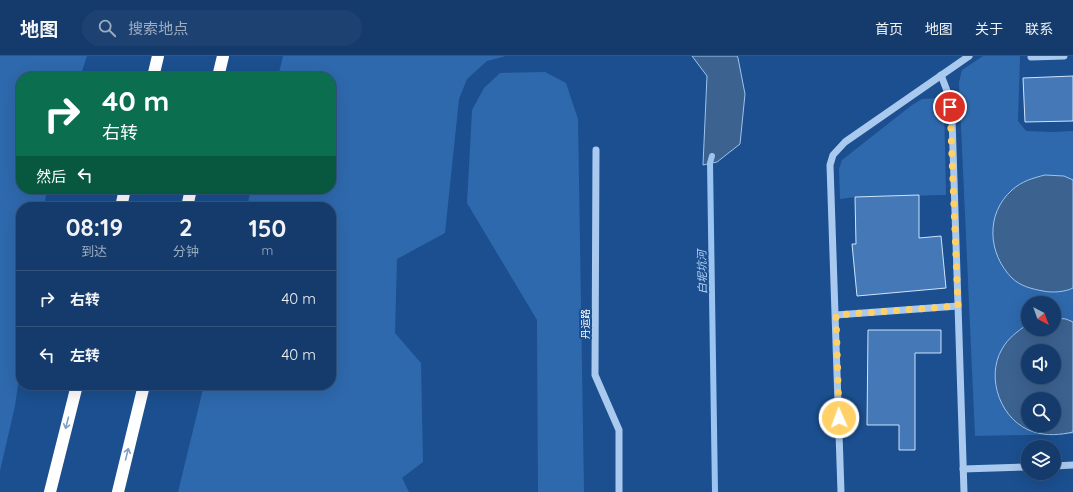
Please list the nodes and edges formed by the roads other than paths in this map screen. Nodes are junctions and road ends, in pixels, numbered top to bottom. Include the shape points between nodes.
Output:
1 (158, 56) edge
2 (223, 56) edge
3 (969, 56) edge
4 (1064, 56) edge
5 (1031, 57) dead end
6 (154, 72) edge
7 (219, 72) edge
8 (941, 75) junction
9 (596, 150) dead end
10 (958, 306) junction
11 (836, 315) junction
12 (76, 390) edge
13 (143, 390) edge
14 (1073, 465) edge
15 (1061, 466) edge
16 (1021, 467) edge
17 (963, 469) junction
18 (50, 492) edge
19 (118, 492) edge
20 (619, 492) edge
21 (841, 492) edge
22 (964, 492) edge

1 - 6 highway
2 - 7 highway
3 - 8 street
4 - 5 street
8 - 10 street via 949,96 952,118
8 - 11 street via 845,142 833,155 830,165
9 - 20 street, 丹运路 via 595,375 619,430
10 - 11 street
10 - 17 street
11 - 21 street
12 -> 18 highway
19 -> 13 highway
14 - 15 street
16 - 17 street
17 - 22 street

